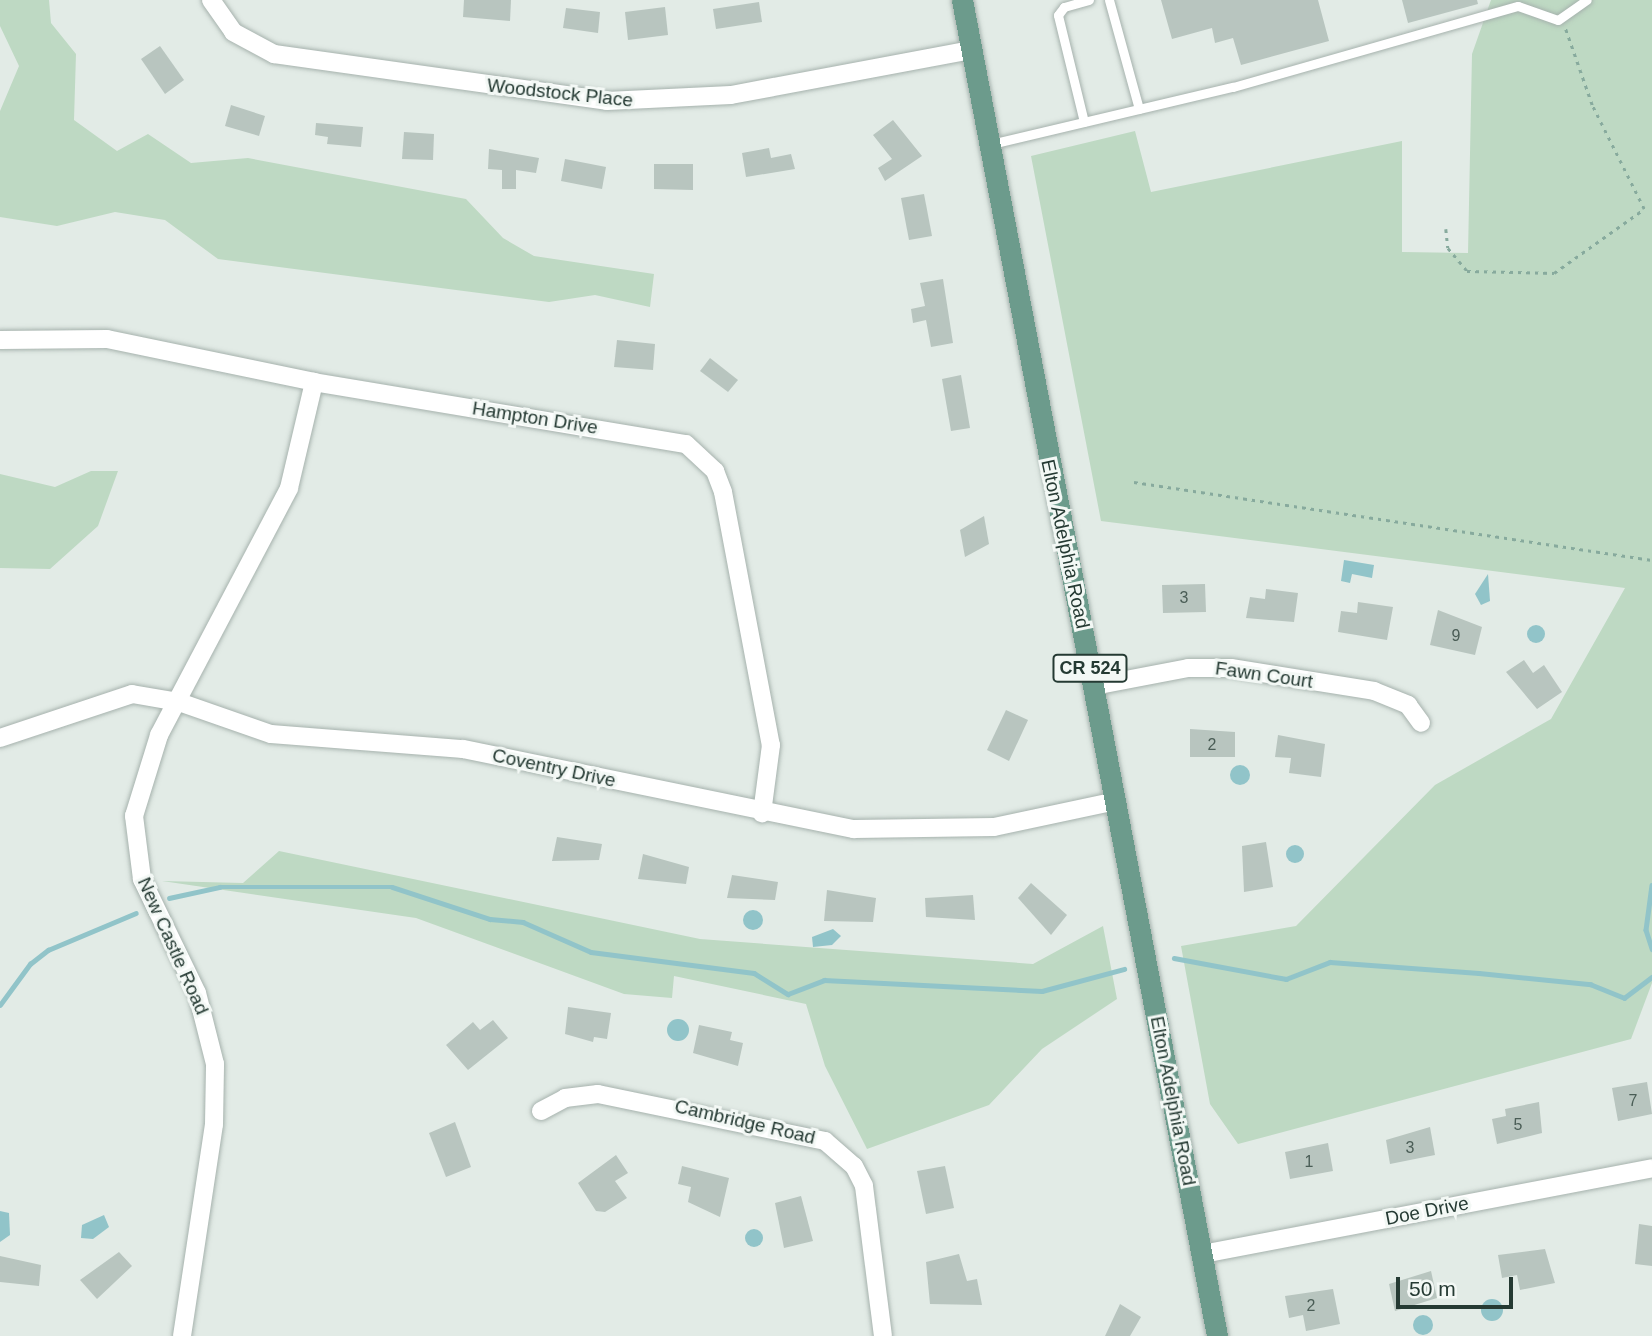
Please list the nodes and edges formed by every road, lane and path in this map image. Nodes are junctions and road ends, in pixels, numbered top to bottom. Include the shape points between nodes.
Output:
1 (211, 0) edge
2 (962, 0) edge
3 (1089, 0) edge
4 (1109, 0) edge
5 (1587, 0) edge
6 (1517, 3) edge
7 (1563, 18) junction
8 (972, 50) junction
9 (1139, 109) junction
10 (1084, 122) junction
11 (989, 145) junction
12 (1446, 229) dead end
13 (0, 340) edge
14 (314, 382) junction
15 (1134, 482) dead end
16 (1652, 560) edge
17 (1094, 686) junction
18 (179, 702) junction
19 (1421, 723) dead end
20 (0, 738) edge
21 (1116, 801) junction
22 (762, 813) junction
23 (541, 1111) dead end
24 (1652, 1168) edge
25 (1203, 1254) junction
26 (182, 1336) edge
27 (883, 1336) edge
28 (1217, 1336) edge

1 - 8 street, Woodstock Place via 233,32 274,54 607,101 731,96
2 - 8 main road, Elton Adelphia Road / CR 524
3 - 10 lane via 1064,7 1058,15
4 - 9 lane
5 - 7 lane
6 - 7 lane via 1548,20
6 - 9 lane
7 - 12 path via 1592,105 1644,209 1554,273 1467,271 1448,248
8 - 11 main road, Elton Adelphia Road / CR 524
9 - 10 lane
10 - 11 lane
11 - 17 main road, Elton Adelphia Road / CR 524
13 - 14 street, Hampton Drive via 93,337
14 - 18 street, New Castle Road via 289,488
14 - 22 street, Hampton Drive via 676,440 702,456 723,492 771,745
15 - 16 path
17 - 19 street, Fawn Court via 1188,668 1231,668 1374,691 1408,705
17 - 21 main road, Elton Adelphia Road / CR 524
18 - 20 street, Coventry Drive via 121,696
18 - 22 street, Coventry Drive via 271,734 463,749
18 - 26 street, New Castle Road via 143,773 134,833 142,878 197,993 215,1065 214,1124
21 - 22 street, Coventry Drive via 936,832 854,829
21 - 25 main road, Elton Adelphia Road / CR 524
23 - 27 street, Cambridge Road via 565,1098 598,1094 825,1141 843,1153 864,1186
24 - 25 street, Doe Drive
25 - 28 main road, Elton Adelphia Road / CR 524

